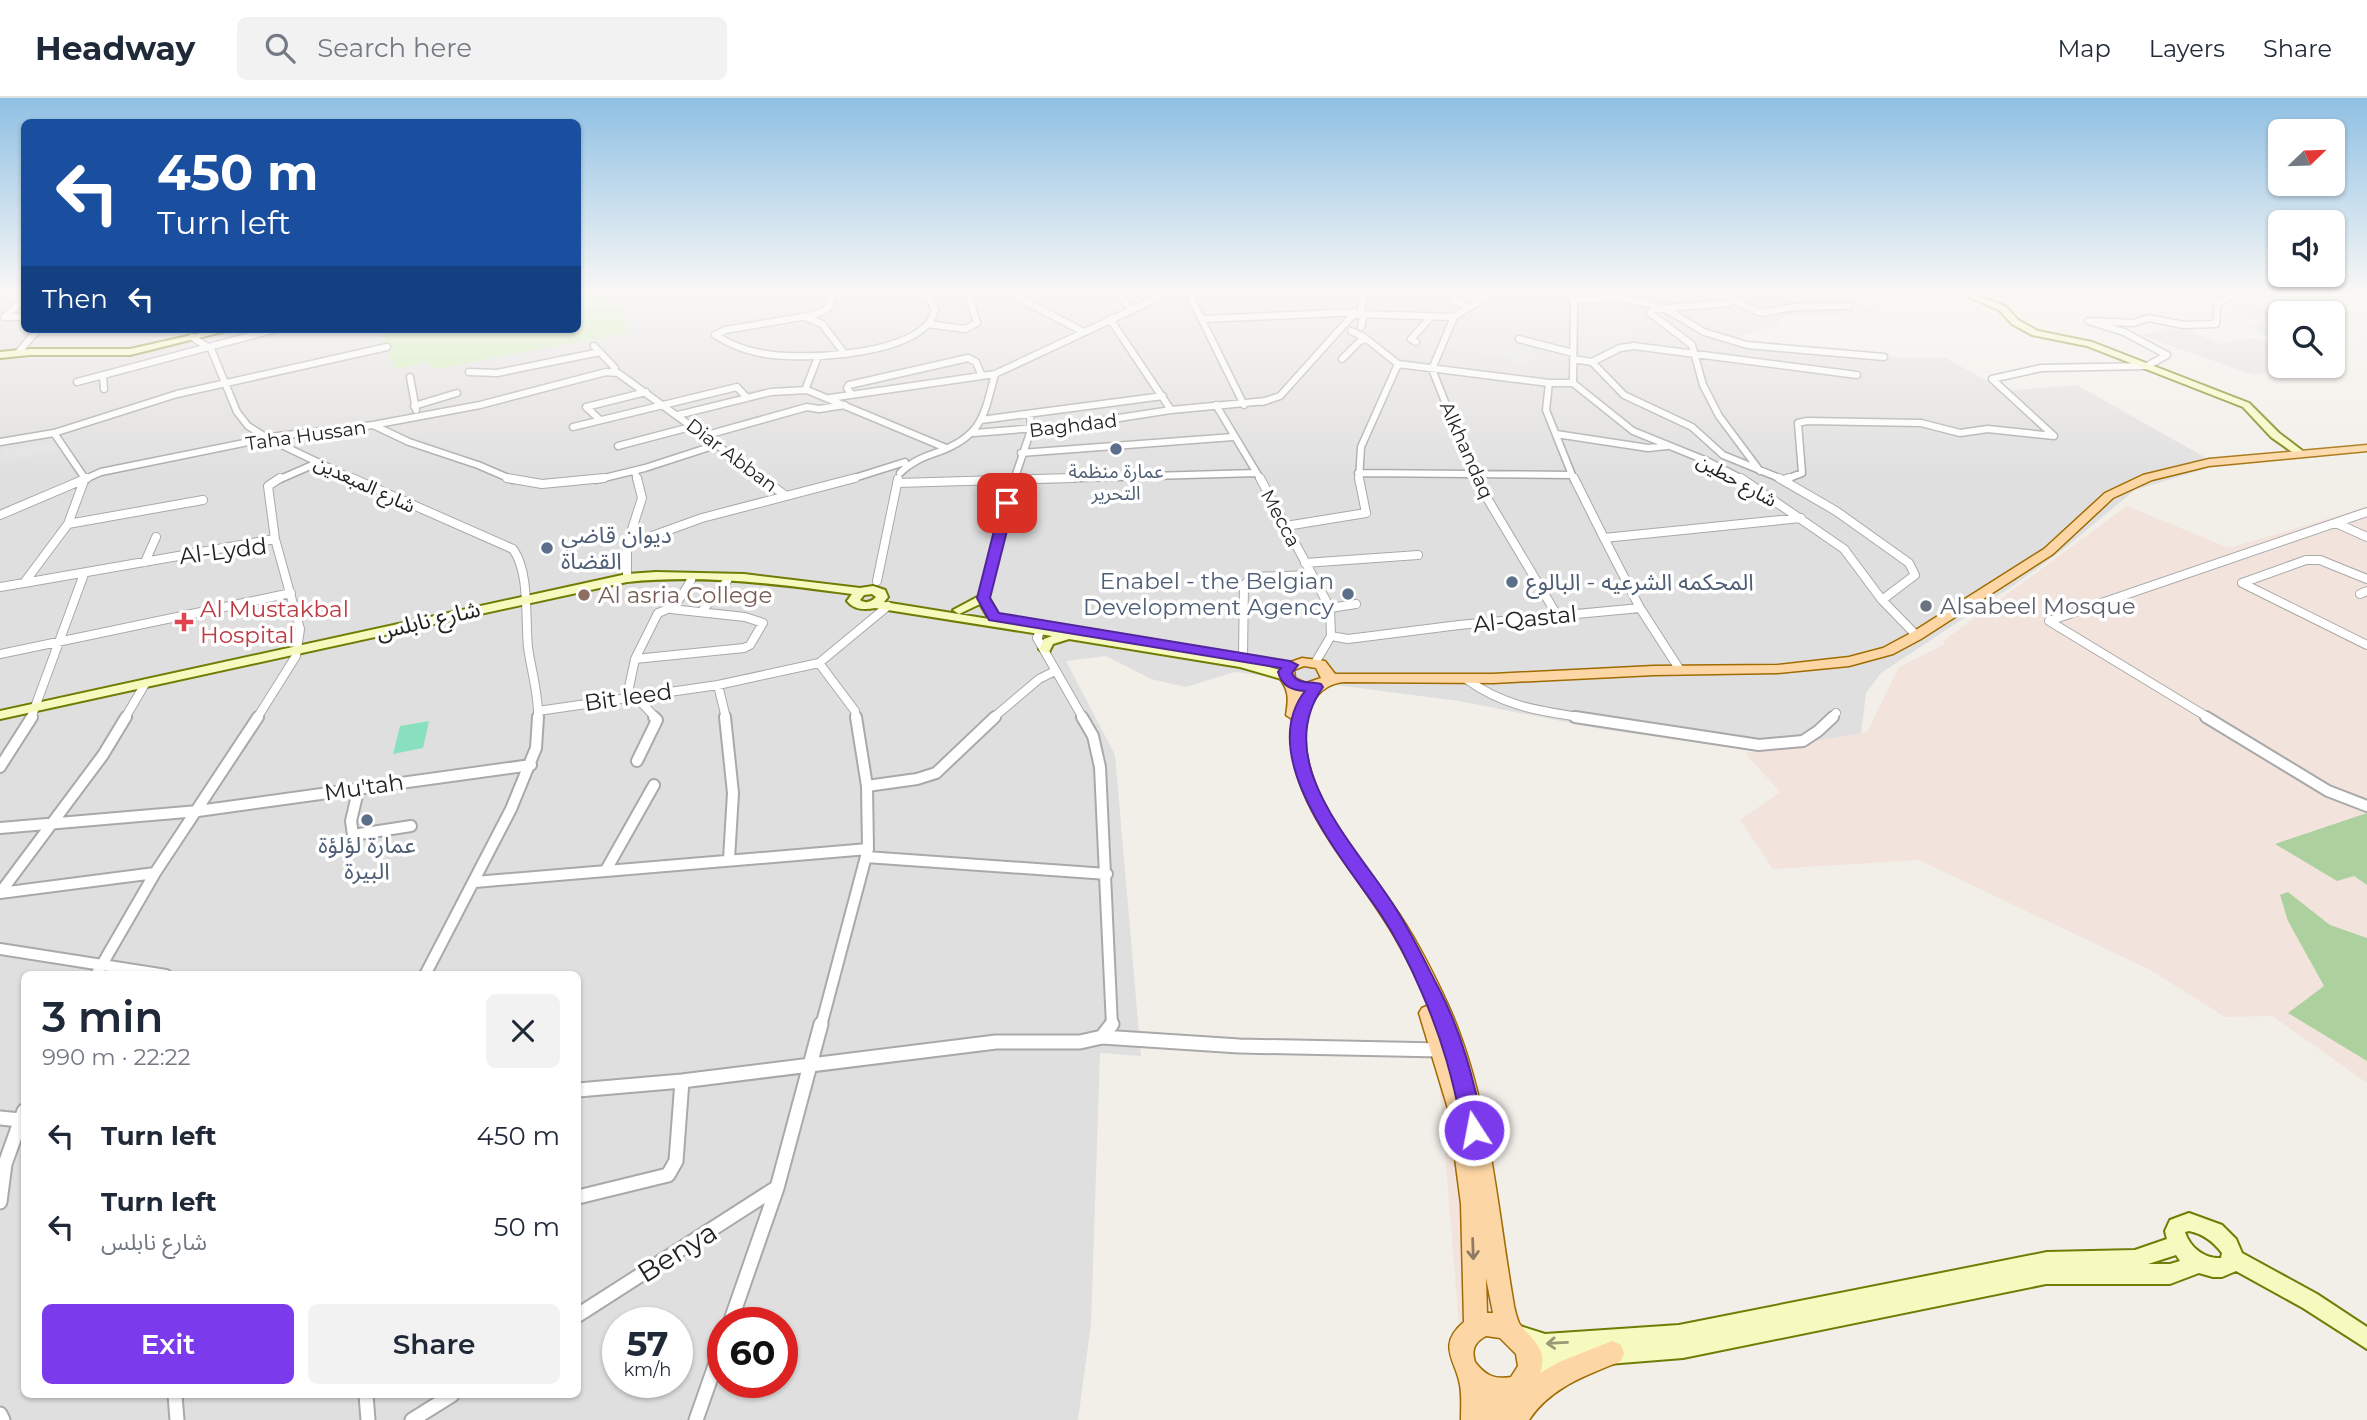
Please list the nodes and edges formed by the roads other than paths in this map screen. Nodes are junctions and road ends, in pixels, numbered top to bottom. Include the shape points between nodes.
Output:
1 (184, 356) edge
2 (211, 356) edge
3 (352, 356) edge
4 (582, 356) edge
5 (603, 356) edge
6 (788, 356) edge
7 (828, 356) edge
8 (1034, 356) edge
9 (1135, 356) edge
10 (1220, 356) edge
11 (1316, 356) edge
12 (1345, 356) edge
13 (1438, 356) edge
14 (1573, 356) joint
15 (1605, 356) edge
16 (1694, 356) edge
17 (1716, 356) edge
18 (1879, 356) edge
19 (1884, 356) dead end
20 (2120, 356) edge
21 (2166, 356) edge
22 (799, 357) junction
23 (815, 357) junction
24 (1387, 357) joint
25 (1342, 359) dead end
26 (1592, 362) junction
27 (1398, 364) junction
28 (810, 366) junction
29 (2147, 366) junction
30 (1432, 369) junction
31 (469, 372) dead end
32 (615, 372) junction
33 (982, 374) junction
34 (995, 374) junction
35 (103, 375) junction
36 (1857, 375) dead end
37 (410, 377) dead end
38 (77, 382) dead end
39 (1549, 383) junction
40 (1573, 383) junction
41 (223, 384) junction
42 (804, 386) junction
43 (103, 389) dead end
44 (457, 393) dead end
45 (646, 393) junction
46 (852, 395) junction
47 (1163, 396) junction
48 (747, 398) junction
49 (829, 398) junction
50 (662, 404) junction
51 (1243, 404) junction
52 (845, 405) junction
53 (414, 406) junction
54 (1217, 407) junction
55 (1066, 410) junction
56 (1171, 410) junction
57 (1030, 414) junction
58 (678, 415) junction
59 (420, 416) junction
60 (599, 419) junction
61 (981, 420) junction
62 (373, 425) junction
63 (1074, 425) junction
64 (694, 426) junction
65 (573, 427) dead end
66 (1031, 430) junction
67 (54, 433) junction
68 (974, 433) junction
69 (1556, 434) junction
70 (707, 435) junction
71 (1233, 437) junction
72 (267, 438) junction
73 (0, 442) edge
74 (719, 444) junction
75 (618, 446) dead end
76 (1667, 446) junction
77 (946, 447) junction
78 (2364, 448) edge
79 (2299, 452) junction
80 (1021, 453) junction
81 (317, 463) junction
82 (901, 467) junction
83 (1760, 471) junction
84 (635, 472) junction
85 (1257, 473) junction
86 (1358, 473) junction
87 (1572, 475) junction
88 (1474, 476) junction
89 (86, 480) junction
90 (1014, 480) junction
91 (1784, 480) junction
92 (897, 483) junction
93 (786, 496) junction
94 (203, 500) dead end
95 (2367, 512) edge
96 (0, 515) edge
97 (1801, 517) junction
98 (2336, 523) junction
99 (68, 524) junction
100 (1286, 526) junction
101 (156, 537) dead end
102 (2367, 537) edge
103 (1604, 538) junction
104 (275, 539) junction
105 (627, 545) junction
106 (1418, 555) dead end
107 (145, 562) junction
108 (1305, 563) junction
109 (84, 573) junction
110 (1311, 575) junction
111 (627, 578) junction
112 (2367, 579) edge
113 (691, 580) junction
114 (727, 581) junction
115 (24, 583) junction
116 (0, 587) edge
117 (291, 593) junction
118 (872, 595) junction
119 (983, 598) junction
120 (1882, 600) junction
121 (526, 601) junction
122 (1356, 604) dead end
123 (1330, 608) junction
124 (1640, 608) junction
125 (671, 609) junction
126 (959, 610) junction
127 (702, 611) junction
128 (1557, 615) junction
129 (993, 617) junction
130 (1042, 628) junction
131 (1916, 635) junction
132 (1068, 636) junction
133 (1331, 636) junction
134 (61, 641) junction
135 (2367, 645) edge
136 (1045, 649) junction
137 (296, 653) junction
138 (0, 654) edge
139 (1243, 657) junction
140 (635, 659) junction
141 (819, 663) junction
142 (1680, 670) junction
143 (1055, 671) junction
144 (1320, 674) junction
145 (1289, 675) junction
146 (1466, 679) junction
147 (718, 685) junction
148 (143, 687) junction
149 (631, 696) junction
150 (36, 710) junction
151 (538, 711) junction
152 (1836, 713) dead end
153 (0, 715) edge
154 (0, 722) edge
155 (637, 761) dead end
156 (531, 765) junction
157 (0, 767) edge
158 (654, 785) dead end
159 (867, 786) junction
160 (359, 787) junction
161 (2367, 806) edge
162 (198, 811) junction
163 (54, 824) junction
164 (411, 826) dead end
165 (0, 828) edge
166 (867, 853) junction
167 (729, 859) junction
168 (606, 870) junction
169 (155, 873) junction
170 (1107, 874) junction
171 (475, 882) junction
172 (0, 893) edge
173 (0, 949) edge
174 (99, 969) edge
175 (121, 971) edge
176 (427, 971) edge
177 (1102, 1037) junction
178 (1448, 1050) junction
179 (809, 1065) junction
180 (682, 1082) junction
181 (581, 1090) edge
182 (21, 1115) edge
183 (0, 1118) edge
184 (21, 1118) edge
185 (777, 1188) junction
186 (581, 1196) edge
187 (0, 1202) edge
188 (2179, 1245) junction
189 (2232, 1258) junction
190 (2201, 1263) junction
191 (736, 1307) edge
192 (581, 1313) edge
193 (1476, 1327) junction
194 (1514, 1332) junction
195 (2367, 1339) edge
196 (1612, 1353) junction
197 (1530, 1373) junction
198 (1472, 1378) junction
199 (707, 1389) edge
200 (1509, 1392) junction
201 (175, 1398) edge
202 (366, 1398) edge
203 (447, 1398) edge
204 (0, 1414) edge
205 (3, 1420) edge
206 (177, 1420) edge
207 (368, 1420) edge
208 (412, 1420) edge
209 (696, 1420) edge
210 (1474, 1420) edge
211 (1494, 1420) edge
212 (1514, 1420) edge

1 - 35 street
2 - 41 street, شارع المبعدين
3 - 41 street
4 - 31 street via 497,373
5 - 32 street
6 - 22 street
7 - 23 street
8 - 34 street
9 - 47 street
10 - 51 street
11 - 51 street, Baghdad via 1280,396
12 - 25 street
13 - 30 street
14 - 26 street
14 - 40 street
15 - 26 street
16 - 83 street via 1719,416
17 - 36 street
18 - 19 street
20 - 29 main road
21 - 29 street
22 - 23 street
22 - 28 street
23 - 28 street
23 - 42 street
24 - 27 street
24 - 30 street
26 - 83 street via 1624,394 1692,427 1723,455
27 - 30 street
27 - 86 street via 1362,447
28 - 42 street
29 - 79 main road via 2246,405
29 - 91 street via 2041,368 1992,379 2054,436 1988,429 1960,433 1921,423 1798,423 1802,473
30 - 39 street
30 - 88 street, Alkhandaq
32 - 45 street, Diar Abban
32 - 59 street, Taha Hussan
33 - 34 street
33 - 46 street
33 - 46 street via 968,358 849,385
34 - 61 street
35 - 38 street
35 - 43 street
37 - 53 street
39 - 40 street
39 - 69 street via 1546,410
40 - 76 street, شارع حطين via 1620,423
41 - 67 street via 98,416
41 - 72 street, شارع المبعدين via 247,426
42 - 48 street
42 - 49 street
44 - 53 street
45 - 50 street, Diar Abban
45 - 60 street via 586,407
46 - 49 street
47 - 55 street
47 - 56 street
48 - 50 street via 737,387
48 - 58 street
49 - 52 street
50 - 58 street, Diar Abban
50 - 60 street
51 - 54 street, Baghdad
52 - 70 street via 807,407
52 - 77 street
53 - 59 street
54 - 56 street, Baghdad
54 - 71 street, Mecca
55 - 57 street
55 - 63 street
56 - 63 street, Baghdad
57 - 61 street
57 - 66 street
58 - 64 street, Diar Abban
59 - 62 street, Taha Hussan
60 - 65 street
61 - 68 street
62 - 72 street, Taha Hussan
62 - 84 street via 404,443 513,480 548,483
63 - 66 street, Baghdad
64 - 70 street, Diar Abban
64 - 75 street
66 - 68 street, Baghdad
66 - 80 street
67 - 73 street
67 - 89 street
68 - 77 street
69 - 76 street via 1648,448
69 - 87 street
70 - 74 street, Diar Abban
71 - 80 street
71 - 85 street, Mecca
72 - 81 street, شارع المبعدين
72 - 89 street, Taha Hussan via 101,472
74 - 84 street
74 - 93 street, Diar Abban
76 - 97 street, شارع حطين via 1733,474
77 - 82 street
78 - 79 main road
79 - 131 main road via 2164,471 2115,492 2084,514 2057,545
80 - 90 street
81 - 104 street via 268,486
81 - 121 street, شارع المبعدين via 513,549
82 - 92 street
82 - 93 street
83 - 91 street
84 - 105 street via 642,498
85 - 90 street
85 - 100 street, Mecca
86 - 88 street
86 - 100 street via 1366,513
87 - 88 street
87 - 103 street
88 - 128 street, Alkhandaq
89 - 96 street, Taha Hussan
89 - 99 street
90 - 92 street
90 - 119 street
91 - 120 street via 1836,511 1913,568 1913,578
92 - 118 street
93 - 105 street via 702,518
94 - 99 street
95 - 98 street
97 - 103 street
97 - 120 street, شارع حطين via 1844,549
98 - 102 street
98 - 161 street via 2049,621 2328,791
99 - 115 street
100 - 108 street, Mecca
101 - 107 street
103 - 124 street
104 - 107 street, Al-Lydd
104 - 117 street, Al-Lydd
105 - 111 street
106 - 108 street
107 - 109 street, Al-Lydd
108 - 110 street, Mecca
109 - 115 street, Al-Lydd
109 - 134 street
110 - 123 street, Mecca
110 - 139 street via 1252,577 1244,585
111 - 118 main road, شارع نابلس via 715,573
111 - 121 main road, شارع نابلس
112 - 135 street via 2320,560 2242,583
113 - 114 main road, شارع نابلس
113 - 121 main road, شارع نابلس via 630,584
113 - 125 street
114 - 118 main road, شارع نابلس
114 - 127 street
115 - 116 street, Al-Lydd
117 - 134 street
117 - 137 street, Al-Lydd via 300,629
118 - 126 main road, شارع نابلس
118 - 130 main road, شارع نابلس
118 - 141 street
119 - 126 main road
119 - 129 main road
120 - 131 street, شارع حطين
121 - 137 main road, شارع نابلس
121 - 151 street
122 - 123 street
123 - 133 street, Mecca
124 - 128 street, Al-Qastal
124 - 142 street
125 - 127 street
125 - 140 street via 657,613
126 - 129 main road, شارع نابلس
127 - 140 street via 763,624 744,649
128 - 133 street, Al-Qastal via 1348,639
129 - 130 main road, شارع نابلس
130 - 132 main road, شارع نابلس
130 - 136 street via 1037,639
130 - 139 main road, شارع نابلس
131 - 142 main road via 1875,655 1804,669
132 - 136 main road via 1048,642
132 - 145 main road, شارع نابلس via 1242,663
133 - 144 street
134 - 138 street
134 - 150 street
136 - 143 street
137 - 148 main road, شارع نابلس
137 - 162 street
139 - 145 main road, شارع نابلس
140 - 149 street
141 - 147 street, Bit leed
141 - 159 street via 855,711
142 - 146 main road
143 - 159 street via 998,714 943,769 917,779
143 - 170 street via 1095,744
144 - 145 main road
144 - 145 main road via 1302,662
144 - 146 main road
144 - 178 main road via 1303,708 1298,734 1309,791 1388,912 1431,992
145 - 178 main road via 1297,696 1293,760 1305,795 1382,917
146 - 152 street via 1525,709 1759,745 1815,737
147 - 149 street, Bit leed
147 - 167 street via 734,768
148 - 150 main road, شارع نابلس
148 - 163 street via 103,755
149 - 151 street, Bit leed
149 - 155 street via 657,720
150 - 153 main road, شارع نابلس
150 - 154 main road, شارع نابلس
150 - 157 street
151 - 156 street
156 - 160 street, Mu'tah
156 - 171 street
158 - 168 street
159 - 166 street
160 - 162 street, Mu'tah
160 - 164 street via 351,821 353,835
162 - 163 street, Mu'tah
162 - 169 street
163 - 165 street, Mu'tah
163 - 172 street
166 - 167 street
166 - 170 street
166 - 179 street
167 - 168 street
168 - 171 street
169 - 172 street
169 - 174 street
170 - 177 street via 1113,1003 1112,1027
171 - 176 street
173 - 174 street
174 - 175 street
177 - 178 street via 1239,1046
177 - 179 street via 1080,1042 996,1042
178 -> 193 main road via 1472,1204
178 - 194 main road via 1461,1065 1502,1306
179 - 180 street
179 - 185 street
180 - 181 street
180 - 186 street via 676,1161 668,1175
182 - 183 street
184 - 187 street via 5,1164
185 - 191 street
185 - 192 street, Benya
188 - 189 main road via 2177,1226 2197,1223 2222,1238
188 - 190 main road
188 -> 194 main road via 2135,1259 2048,1261 1679,1335 1545,1344
189 - 190 main road via 2225,1267
189 - 195 main road via 2311,1301
190 - 196 main road via 2170,1274 2046,1274 1683,1348
193 - 194 main road via 1493,1324
193 - 198 main road via 1463,1341 1461,1352
194 - 197 main road via 1529,1353
196 - 197 main road via 1541,1364
196 - 212 main road via 1548,1380 1528,1398
197 - 200 main road
198 - 200 main road via 1486,1389
198 - 210 main road
199 - 209 street
200 - 211 main road
201 - 206 street
202 - 207 street
203 - 208 street
204 - 205 street

